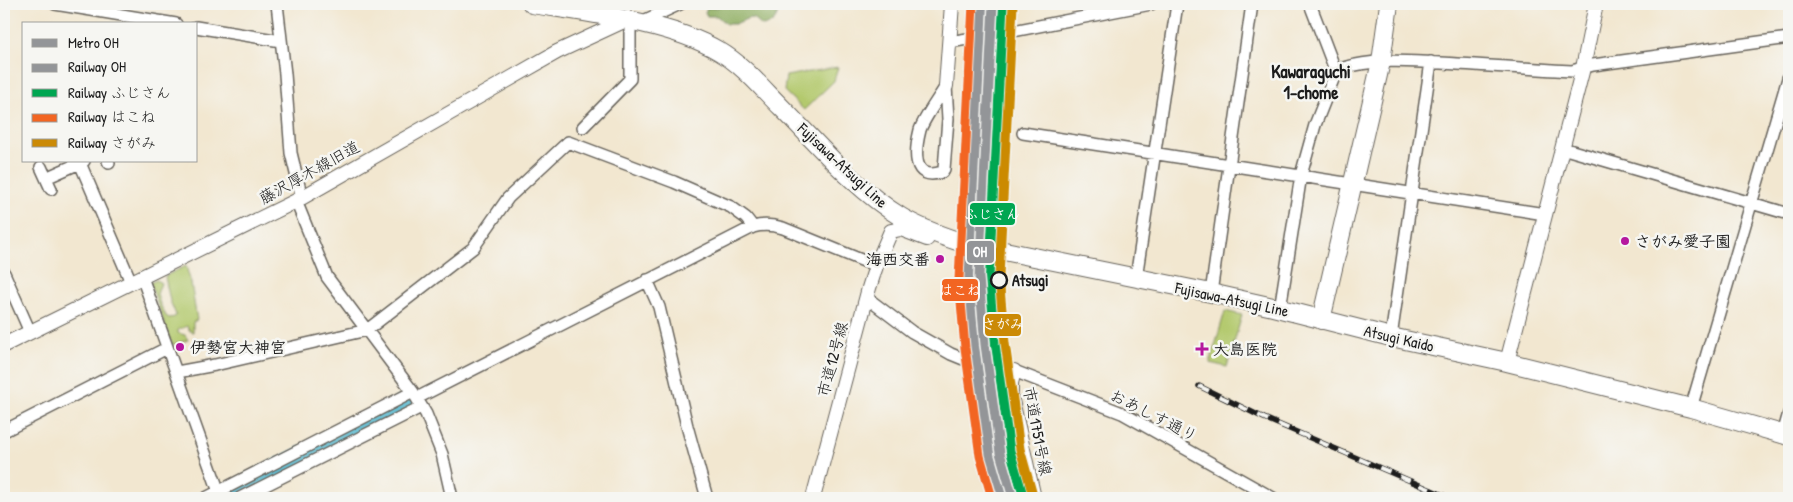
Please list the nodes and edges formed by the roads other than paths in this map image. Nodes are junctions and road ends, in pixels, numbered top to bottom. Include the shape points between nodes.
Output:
1 (55, 4) edge
2 (277, 4) edge
3 (532, 4) edge
4 (680, 4) edge
5 (952, 4) edge
6 (1151, 4) edge
7 (1177, 4) edge
8 (1252, 4) edge
9 (1310, 4) edge
10 (1389, 4) edge
11 (1596, 4) edge
12 (632, 21) junction
13 (164, 22) edge
14 (198, 27) edge
15 (1789, 38) edge
16 (281, 41) junction
17 (949, 42) junction
18 (1381, 62) junction
19 (1431, 62) junction
20 (1583, 68) junction
21 (1336, 72) junction
22 (1789, 74) edge
23 (946, 86) junction
24 (930, 114) junction
25 (948, 119) junction
26 (583, 127) dead end
27 (1023, 133) dead end
28 (1562, 148) junction
29 (1154, 153) junction
30 (82, 162) edge
31 (1229, 164) junction
32 (41, 166) dead end
33 (1300, 175) junction
34 (1353, 184) junction
35 (1412, 193) junction
36 (299, 200) junction
37 (881, 203) junction
38 (1752, 204) junction
39 (1545, 214) junction
40 (1789, 214) edge
41 (753, 227) junction
42 (891, 231) junction
43 (960, 242) junction
44 (876, 266) junction
45 (4, 274) edge
46 (1136, 278) junction
47 (137, 280) junction
48 (647, 280) junction
49 (1211, 293) junction
50 (867, 298) junction
51 (1280, 309) junction
52 (1322, 320) junction
53 (367, 330) junction
54 (30, 332) junction
55 (1391, 337) junction
56 (4, 345) edge
57 (167, 348) junction
58 (1507, 362) junction
59 (1014, 371) junction
60 (177, 372) junction
61 (417, 399) junction
62 (1692, 408) junction
63 (1789, 413) edge
64 (4, 431) edge
65 (1786, 435) edge
66 (221, 495) edge
67 (206, 498) edge
68 (240, 498) edge
69 (452, 498) edge
70 (707, 498) edge
71 (813, 498) edge
72 (1034, 498) edge
73 (1273, 498) edge

1 - 13 street
2 - 16 street
3 - 12 main road, Fujisawa-Atsugi Line
4 - 12 street
5 - 17 street
6 - 17 street
7 - 29 street
8 - 31 street
9 - 21 street
10 - 18 main road
11 - 20 street
12 - 26 street via 630,79
12 - 36 street, 藤沢厚木線旧道 via 549,57
12 - 37 main road, Fujisawa-Atsugi Line via 703,43 734,61 844,171
14 - 16 street
15 - 20 street
16 - 36 street via 291,153
17 - 23 street
18 - 19 street
18 - 21 street via 1346,67
18 - 34 main road
19 - 20 street via 1572,71
19 - 35 street
20 - 28 street
21 - 33 street
22 - 38 street
23 - 24 street
23 - 25 street
24 - 25 street
24 - 25 street via 920,130 916,155 917,164 924,172 938,173 944,169
27 - 29 street
28 - 38 street
28 - 39 street
29 - 31 street
29 - 46 street
30 - 32 street via 49,184
30 - 47 street
31 - 33 street
31 - 49 street
33 - 34 street
33 - 51 street
34 - 35 street
34 - 52 main road
35 - 39 street
35 - 55 street
36 - 47 street, 藤沢厚木線旧道
36 - 53 street via 326,277
37 - 42 street via 889,216
37 - 43 main road, Fujisawa-Atsugi Line via 913,224
38 - 40 street
38 - 62 street
39 - 58 street
41 - 44 street via 784,228
41 - 48 street
41 - 53 street via 731,207 568,142 508,198 474,248
42 - 43 street via 901,230 940,243
42 - 44 street, 市道12号線
43 - 46 main road, Fujisawa-Atsugi Line
44 - 50 street, 市道12号線
45 - 54 street
46 - 49 main road, Fujisawa-Atsugi Line
47 - 54 street, 藤沢厚木線旧道
47 - 57 street
48 - 61 street
48 - 70 street via 660,308
49 - 51 main road, Fujisawa-Atsugi Line
50 - 59 street, おあしす通り via 912,332 951,354 972,363
50 - 71 street, 市道12号線
51 - 52 main road, Fujisawa-Atsugi Line
52 - 55 main road, Atsugi Kaido
53 - 60 street
53 - 61 street
54 - 56 street, 藤沢厚木線旧道
55 - 58 main road, Atsugi Kaido
57 - 60 street
57 - 64 street
58 - 62 main road, Atsugi Kaido
59 - 72 street, 市道1751号線 via 1011,396
59 - 73 street, おあしす通り via 1122,413
60 - 66 street
61 - 66 street
61 - 68 street
61 - 69 street via 442,454
62 - 65 main road, Atsugi Kaido
63 - 65 street
66 - 67 street

